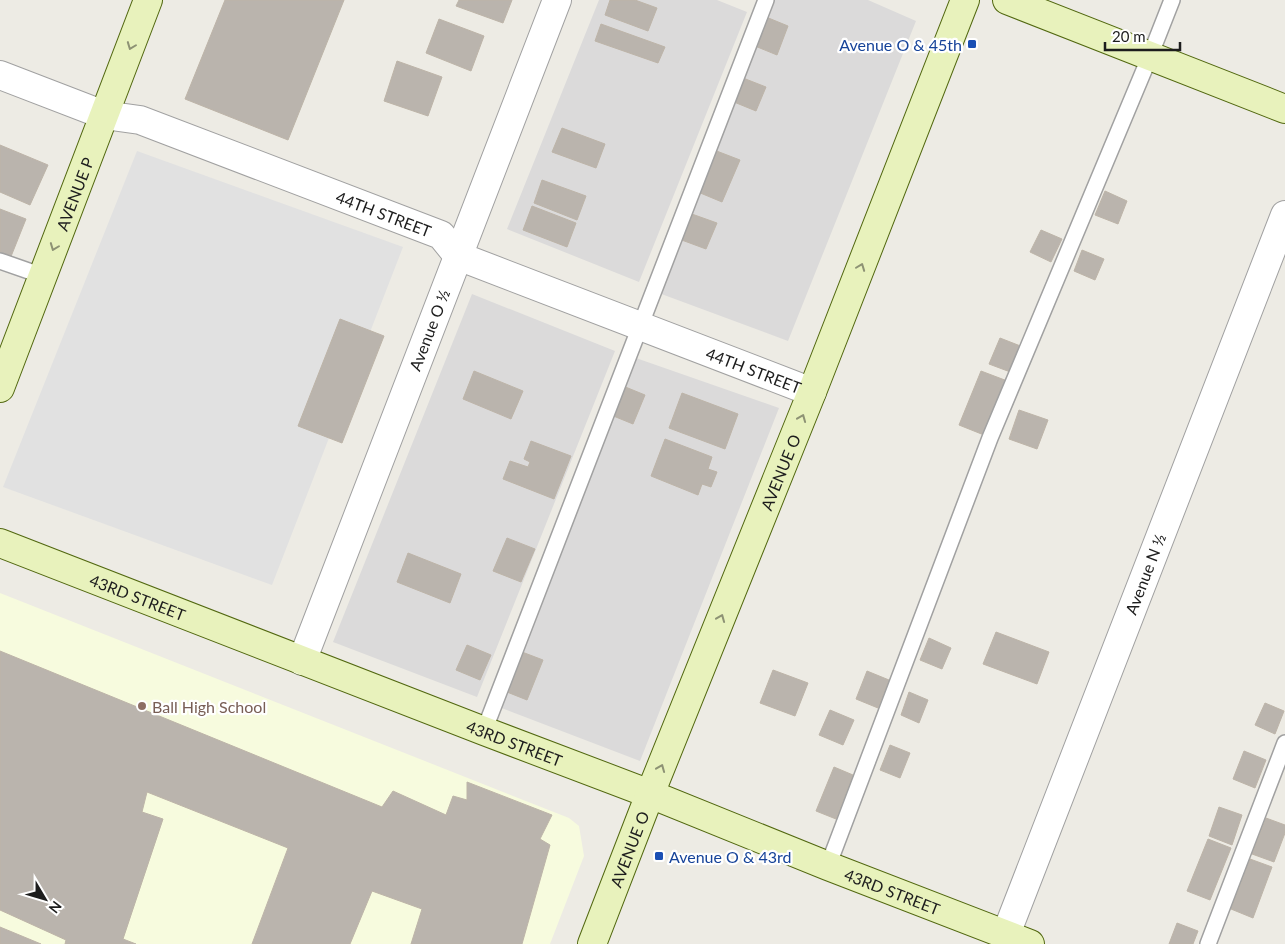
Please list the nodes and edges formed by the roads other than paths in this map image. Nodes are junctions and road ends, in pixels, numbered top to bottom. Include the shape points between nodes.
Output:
1 (148, 0) edge
2 (557, 0) edge
3 (766, 0) edge
4 (965, 0) edge
5 (1007, 0) edge
6 (1172, 0) edge
7 (1150, 56) junction
8 (0, 75) edge
9 (1285, 108) edge
10 (104, 115) junction
11 (1285, 215) edge
12 (458, 256) junction
13 (0, 261) edge
14 (43, 276) junction
15 (639, 326) junction
16 (0, 388) edge
17 (812, 392) junction
18 (0, 543) edge
19 (302, 661) junction
20 (484, 731) junction
21 (1285, 743) edge
22 (650, 794) junction
23 (828, 866) junction
24 (1018, 939) edge
25 (592, 944) edge
26 (1208, 944) edge

1 -> 10 main road, AVENUE P
2 - 12 street, Avenue O ½
3 - 15 lane
17 -> 4 main road, AVENUE O
5 - 7 main road
6 - 7 lane
7 - 9 main road
7 - 23 lane via 990,438
8 - 10 street, 44TH STREET
10 - 12 street, 44TH STREET via 140,120 441,235
10 -> 14 main road, AVENUE P
11 - 24 street, Avenue N ½
12 - 15 street, 44TH STREET
12 - 19 street, Avenue O ½
13 - 14 lane
14 - 16 main road, AVENUE P
15 - 17 street, 44TH STREET
15 - 20 lane
22 -> 17 main road, AVENUE O
18 - 19 main road, 43RD STREET
19 - 20 main road, 43RD STREET
20 - 22 main road, 43RD STREET
21 - 26 lane
22 - 23 main road, 43RD STREET
22 - 25 main road, AVENUE O
23 - 24 main road, 43RD STREET

